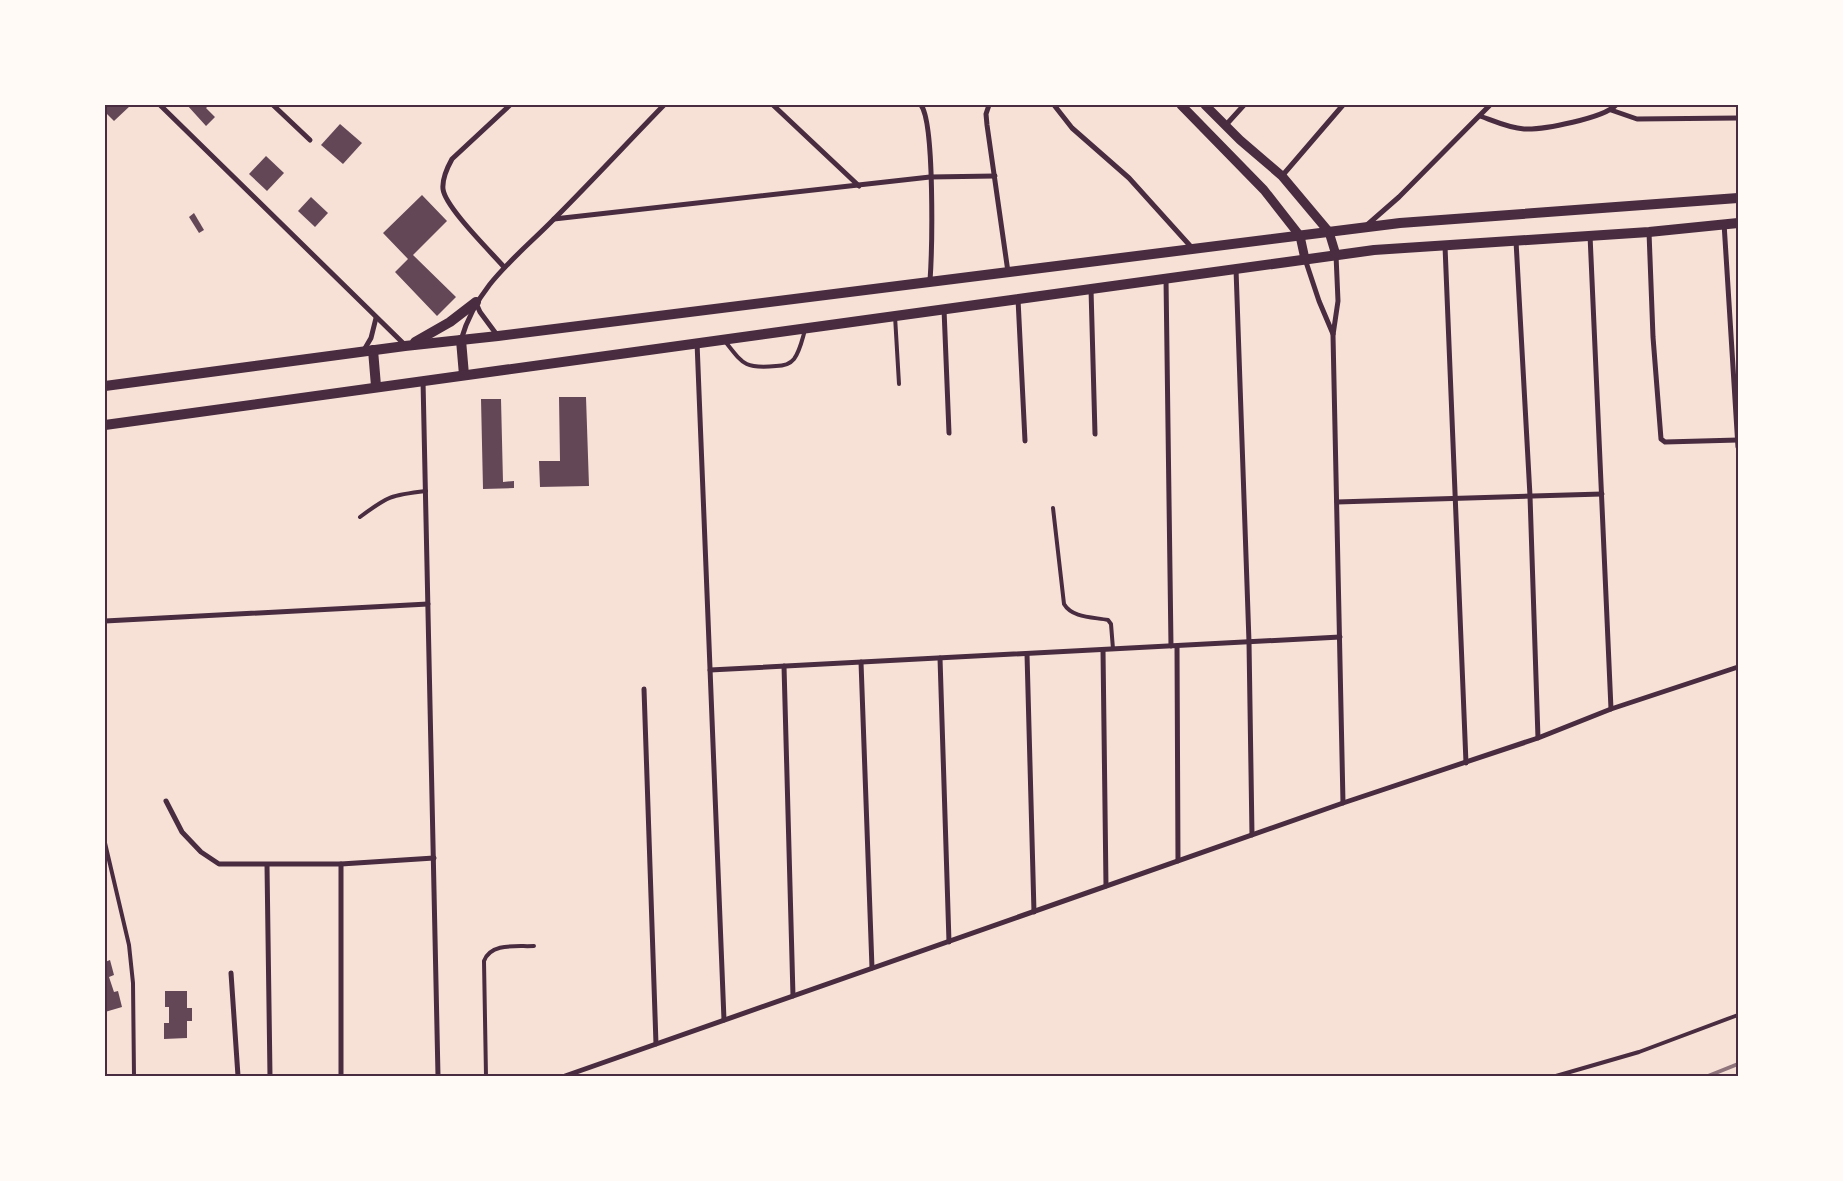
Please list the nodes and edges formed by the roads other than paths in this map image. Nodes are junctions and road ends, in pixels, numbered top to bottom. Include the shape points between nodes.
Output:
1 (160, 105) edge
2 (272, 105) edge
3 (510, 105) edge
4 (664, 105) edge
5 (773, 105) edge
6 (921, 105) edge
7 (988, 105) edge
8 (1054, 105) edge
9 (1181, 105) edge
10 (1205, 105) edge
11 (1244, 105) edge
12 (1343, 105) edge
13 (1490, 105) edge
14 (1616, 105) edge
15 (1611, 110) junction
16 (1480, 116) junction
17 (1738, 118) edge
18 (1226, 126) junction
19 (310, 140) dead end
20 (995, 176) junction
21 (1282, 176) junction
22 (930, 177) junction
23 (859, 186) junction
24 (1738, 198) edge
25 (554, 219) junction
26 (1724, 223) junction
27 (1738, 223) edge
28 (1364, 228) junction
29 (1329, 232) junction
30 (1649, 232) junction
31 (1590, 235) junction
32 (1300, 236) junction
33 (1516, 241) junction
34 (1445, 246) junction
35 (1193, 250) junction
36 (1336, 255) junction
37 (1306, 259) junction
38 (504, 267) junction
39 (1236, 269) junction
40 (1008, 272) junction
41 (1166, 278) junction
42 (930, 282) junction
43 (1091, 289) junction
44 (1018, 299) junction
45 (476, 302) junction
46 (944, 309) junction
47 (894, 315) junction
48 (376, 318) junction
49 (805, 328) junction
50 (1333, 334) junction
51 (498, 336) junction
52 (723, 339) junction
53 (462, 340) junction
54 (697, 342) junction
55 (407, 345) junction
56 (368, 351) junction
57 (464, 375) junction
58 (423, 380) junction
59 (899, 384) dead end
60 (105, 386) edge
61 (376, 386) junction
62 (105, 424) edge
63 (949, 433) dead end
64 (1095, 434) dead end
65 (1738, 440) edge
66 (1025, 441) dead end
67 (1738, 447) edge
68 (426, 491) junction
69 (1602, 494) junction
70 (1530, 496) junction
71 (1455, 499) junction
72 (1337, 502) junction
73 (1053, 508) dead end
74 (360, 517) dead end
75 (428, 604) junction
76 (105, 621) edge
77 (1340, 637) junction
78 (1249, 642) junction
79 (1174, 646) junction
80 (1113, 649) junction
81 (1103, 650) junction
82 (1027, 654) junction
83 (940, 658) junction
84 (861, 662) junction
85 (784, 666) junction
86 (1738, 668) edge
87 (710, 670) junction
88 (644, 689) dead end
89 (1611, 709) junction
90 (1538, 738) junction
91 (1466, 763) junction
92 (166, 801) dead end
93 (1344, 803) junction
94 (1252, 835) junction
95 (105, 843) edge
96 (434, 858) junction
97 (1178, 861) junction
98 (341, 864) junction
99 (266, 865) junction
100 (1106, 886) junction
101 (1034, 912) junction
102 (949, 942) junction
103 (534, 946) dead end
104 (872, 968) junction
105 (231, 973) dead end
106 (794, 996) junction
107 (1738, 1015) edge
108 (724, 1020) junction
109 (656, 1044) junction
110 (134, 1076) edge
111 (238, 1076) edge
112 (270, 1076) edge
113 (341, 1076) edge
114 (438, 1076) edge
115 (486, 1076) edge
116 (565, 1076) edge
117 (1556, 1076) edge

1 - 48 street
2 - 19 street
3 - 38 street via 452,159 443,190 449,203
4 - 25 street
5 - 23 street
6 - 22 street via 928,125
7 - 20 street via 986,114
8 - 35 street via 1072,128 1129,178
9 - 32 street via 1264,190
10 - 18 street
11 - 18 street
12 - 21 street
13 - 16 street
14 - 15 street
15 - 16 street via 1537,128 1504,125
15 - 17 street via 1637,119
16 - 28 street
18 - 21 street
20 - 22 street
20 - 40 street
21 - 29 street
22 - 23 street
22 - 42 street
23 - 25 street
24 - 28 main road
25 - 38 street
26 - 27 main road
26 - 30 main road
26 - 65 street
28 - 29 main road
29 - 32 main road
29 - 36 street
30 - 31 main road
30 - 65 street via 1661,439 1671,443
31 - 33 main road
31 - 69 street
32 - 35 main road
32 - 37 street
33 - 34 main road
33 - 70 street
34 - 36 main road
34 - 71 street
35 - 40 main road
36 - 37 main road
36 - 50 street via 1338,301
37 - 39 main road
37 - 50 street
38 - 45 street
39 - 41 main road
39 - 78 street
40 - 42 main road
41 - 43 main road
41 - 79 street
42 - 51 main road
43 - 44 main road
43 - 64 street
44 - 46 main road
44 - 66 street
45 - 51 street
45 - 53 street
45 - 55 main road via 444,325
46 - 47 main road
46 - 63 street
47 - 49 main road
47 - 59 lane
48 - 55 street
48 - 56 street
49 - 52 main road
49 - 52 lane via 798,352 792,362 783,366 756,368 746,365
50 - 72 street
51 - 53 main road
52 - 54 main road
53 - 55 main road
53 - 57 main road
54 - 57 main road
54 - 87 street
55 - 56 main road
56 - 60 main road
56 - 61 main road
57 - 58 main road
58 - 61 main road
58 - 68 street
61 - 62 main road
65 - 67 street
68 - 74 lane via 394,495
68 - 75 street
69 - 70 street
69 - 89 street
70 - 71 street
70 - 90 street
71 - 72 street
71 - 91 street
72 - 77 street
73 - 80 lane via 1064,604 1074,614 1108,620
75 - 76 street
75 - 96 street
77 - 78 street
77 - 93 street
78 - 79 street
78 - 94 street
79 - 80 street
79 - 97 street
80 - 81 street
81 - 82 street
81 - 100 street
82 - 83 street
82 - 101 street
83 - 84 street
83 - 102 street
84 - 85 street
84 - 104 street
85 - 87 street
85 - 106 street
86 - 89 street
87 - 108 street
88 - 109 street
89 - 90 street
90 - 91 street
91 - 93 street
92 - 99 street via 182,832 201,852 219,864
93 - 94 street
94 - 97 street
95 - 110 lane via 129,944 134,982
96 - 98 street
96 - 114 street
97 - 100 street
98 - 99 street
98 - 113 street
99 - 112 street
100 - 101 street
101 - 102 street
102 - 104 street
103 - 115 lane via 502,947 486,955
104 - 106 street
105 - 111 street
106 - 108 street
107 - 117 lane via 1639,1052
108 - 109 street
109 - 116 street

